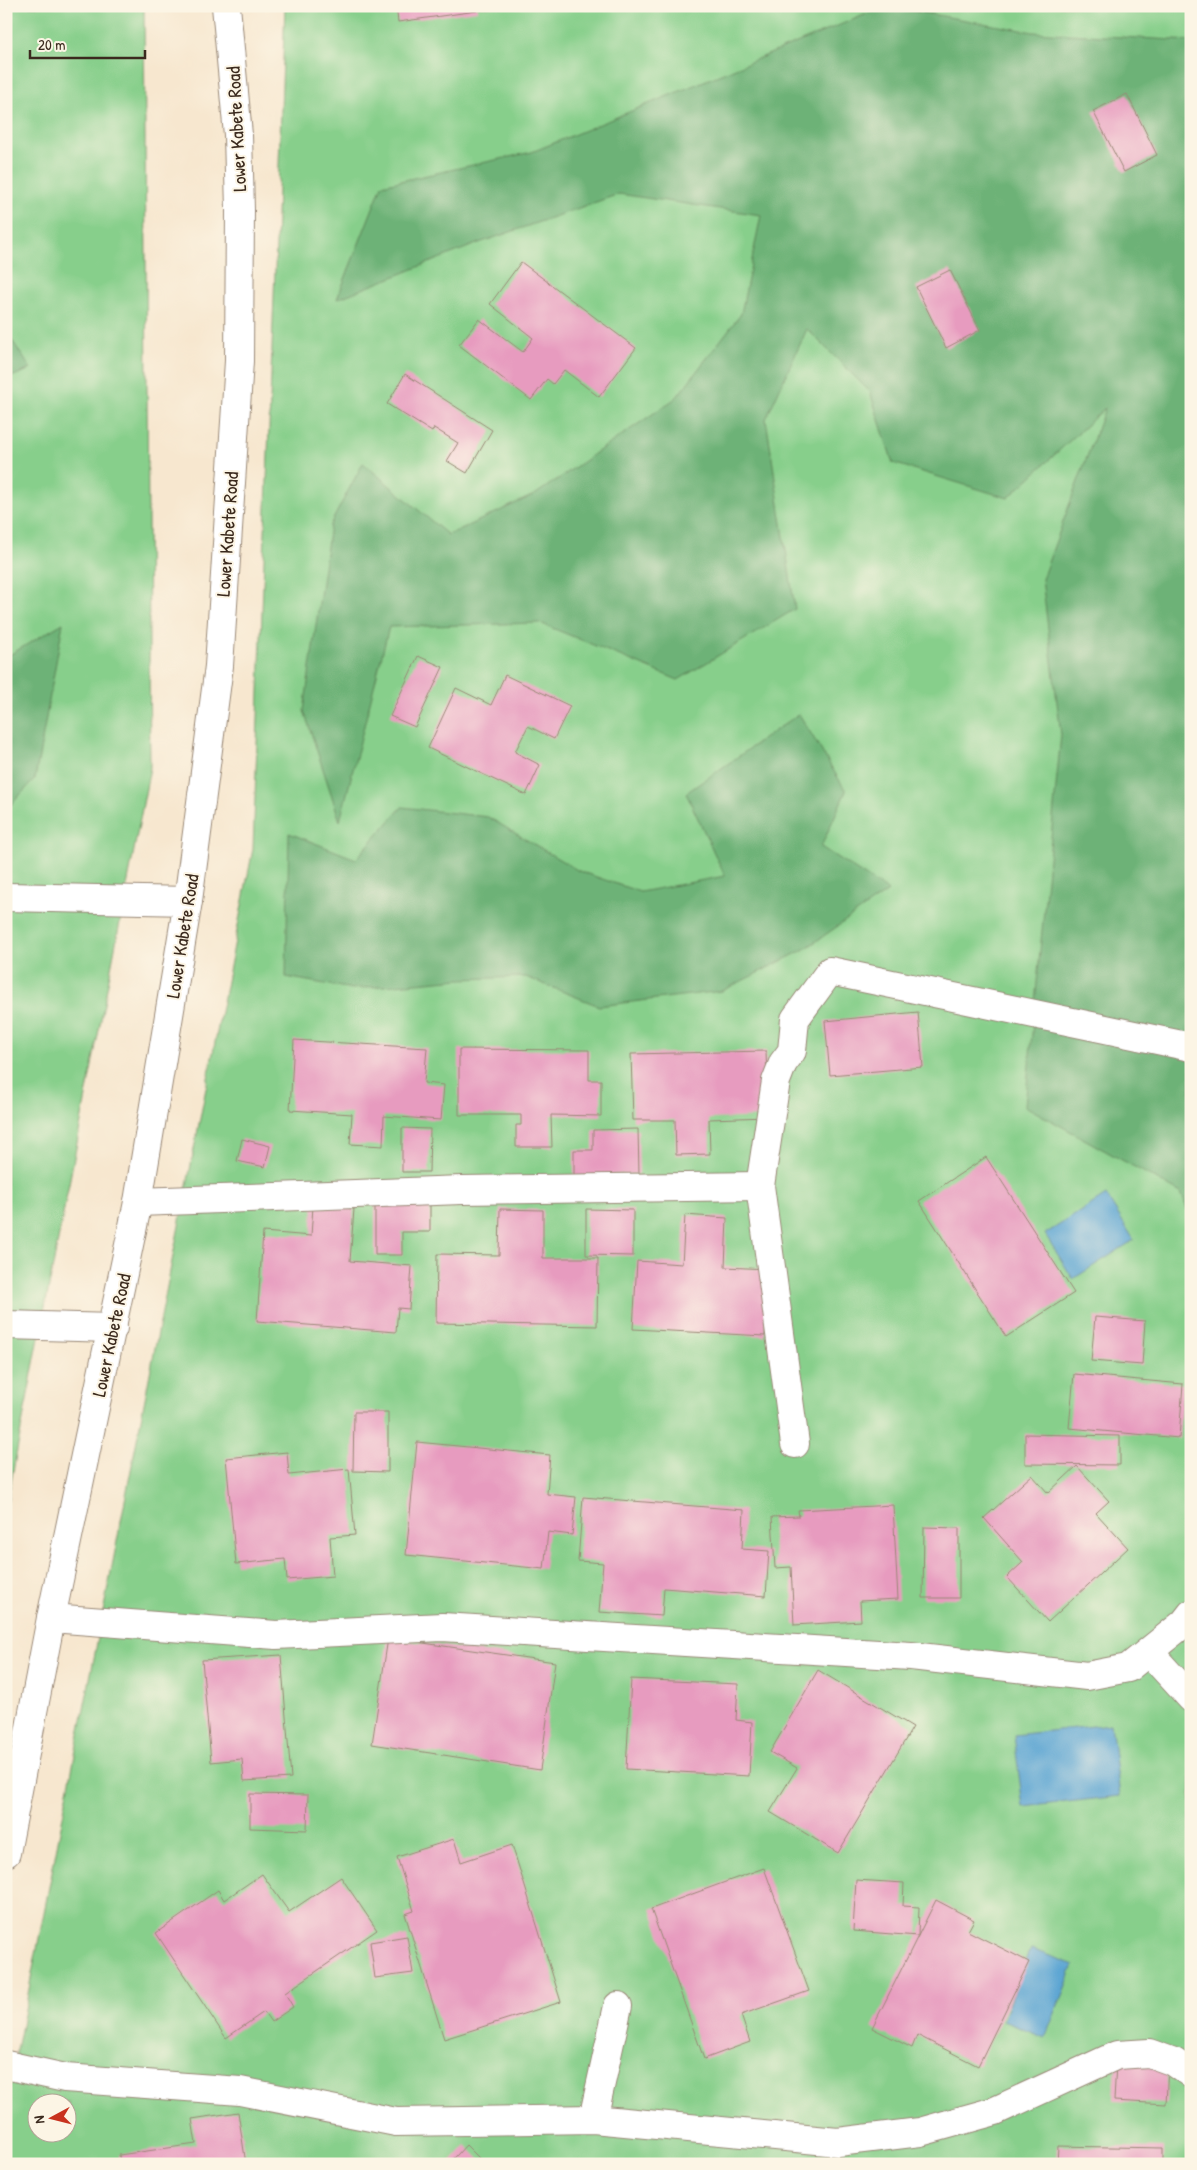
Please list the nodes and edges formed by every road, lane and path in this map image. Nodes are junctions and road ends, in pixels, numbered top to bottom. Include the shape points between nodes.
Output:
1 (226, 6) edge
2 (6, 897) edge
3 (188, 901) junction
4 (1191, 1047) edge
5 (760, 1186) junction
6 (138, 1202) junction
7 (6, 1325) edge
8 (113, 1328) junction
9 (794, 1444) dead end
10 (1191, 1614) edge
11 (51, 1618) junction
12 (1149, 1652) junction
13 (1191, 1698) edge
14 (10, 1818) edge
15 (6, 1853) edge
16 (618, 2006) dead end
17 (6, 2065) edge
18 (1191, 2074) edge
19 (593, 2119) junction

1 - 3 street, Lower Kabete Road via 238,135 239,361 219,666
2 - 3 street
3 - 6 street, Lower Kabete Road
4 - 5 street via 830,971 795,1019 792,1051 776,1082
5 - 6 street via 462,1190
5 - 9 street
6 - 8 street, Lower Kabete Road
7 - 8 street
8 - 11 street, Lower Kabete Road
10 - 12 street
11 - 12 street via 276,1635 442,1627 911,1656 1087,1676 1128,1668
11 - 14 street, Lower Kabete Road
12 - 13 street
14 - 15 street, Lower Kabete Road
16 - 19 street
17 - 19 street via 65,2078 240,2091 396,2122
18 - 19 street via 1174,2062 1149,2053 1117,2055 995,2112 920,2132 838,2142

